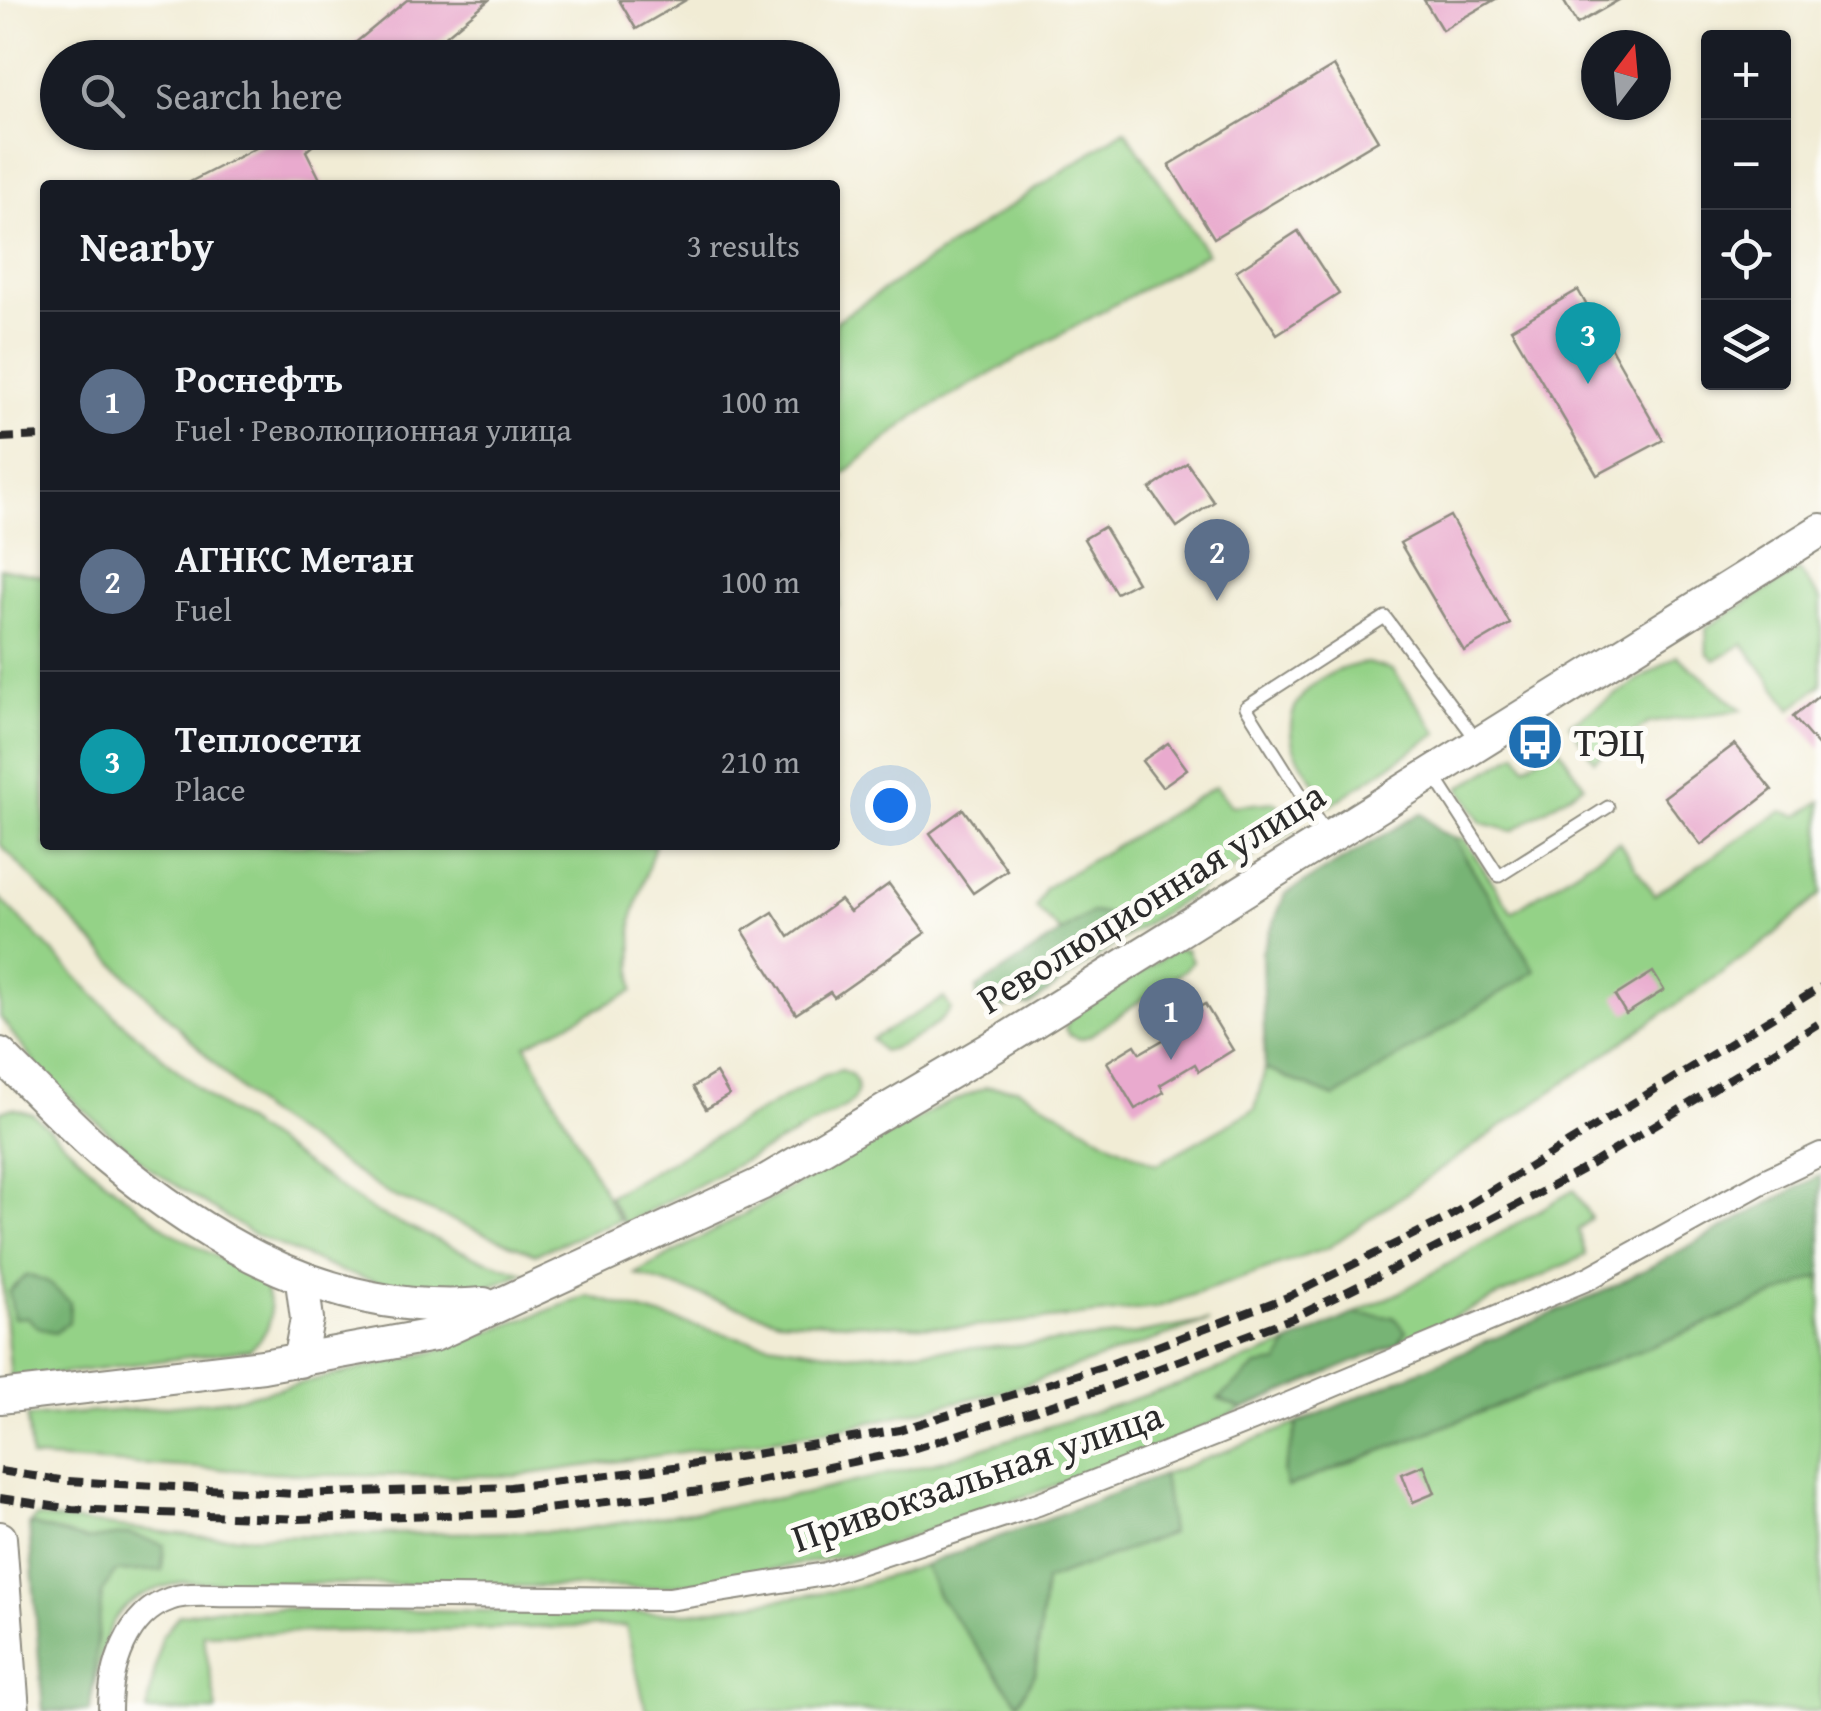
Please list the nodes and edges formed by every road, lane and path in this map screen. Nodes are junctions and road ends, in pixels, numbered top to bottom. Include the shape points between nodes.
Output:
1 (1821, 530) edge
2 (1478, 743) junction
3 (1432, 772) junction
4 (1608, 807) dead end
5 (1328, 836) junction
6 (0, 1054) edge
7 (1821, 1154) edge
8 (302, 1280) junction
9 (508, 1302) junction
10 (299, 1361) junction
11 (0, 1397) edge
12 (0, 1538) edge
13 (2, 1572) edge
14 (13, 1711) edge
15 (110, 1711) edge

1 - 2 street, Революционная улица
2 - 3 street, Революционная улица
2 - 5 lane via 1384,618 1246,707
3 - 4 lane via 1498,876
3 - 5 street, Революционная улица
5 - 9 street, Революционная улица via 762,1184
6 - 8 street via 104,1155 213,1236
7 - 15 street, Привокзальная улица via 1554,1293 1038,1504 825,1574 670,1598 172,1598 139,1616 124,1644
8 - 9 street via 391,1304
8 - 10 street via 307,1319
9 - 10 street, Революционная улица via 434,1335
10 - 11 street, Революционная улица
12 - 13 street
13 - 14 street

